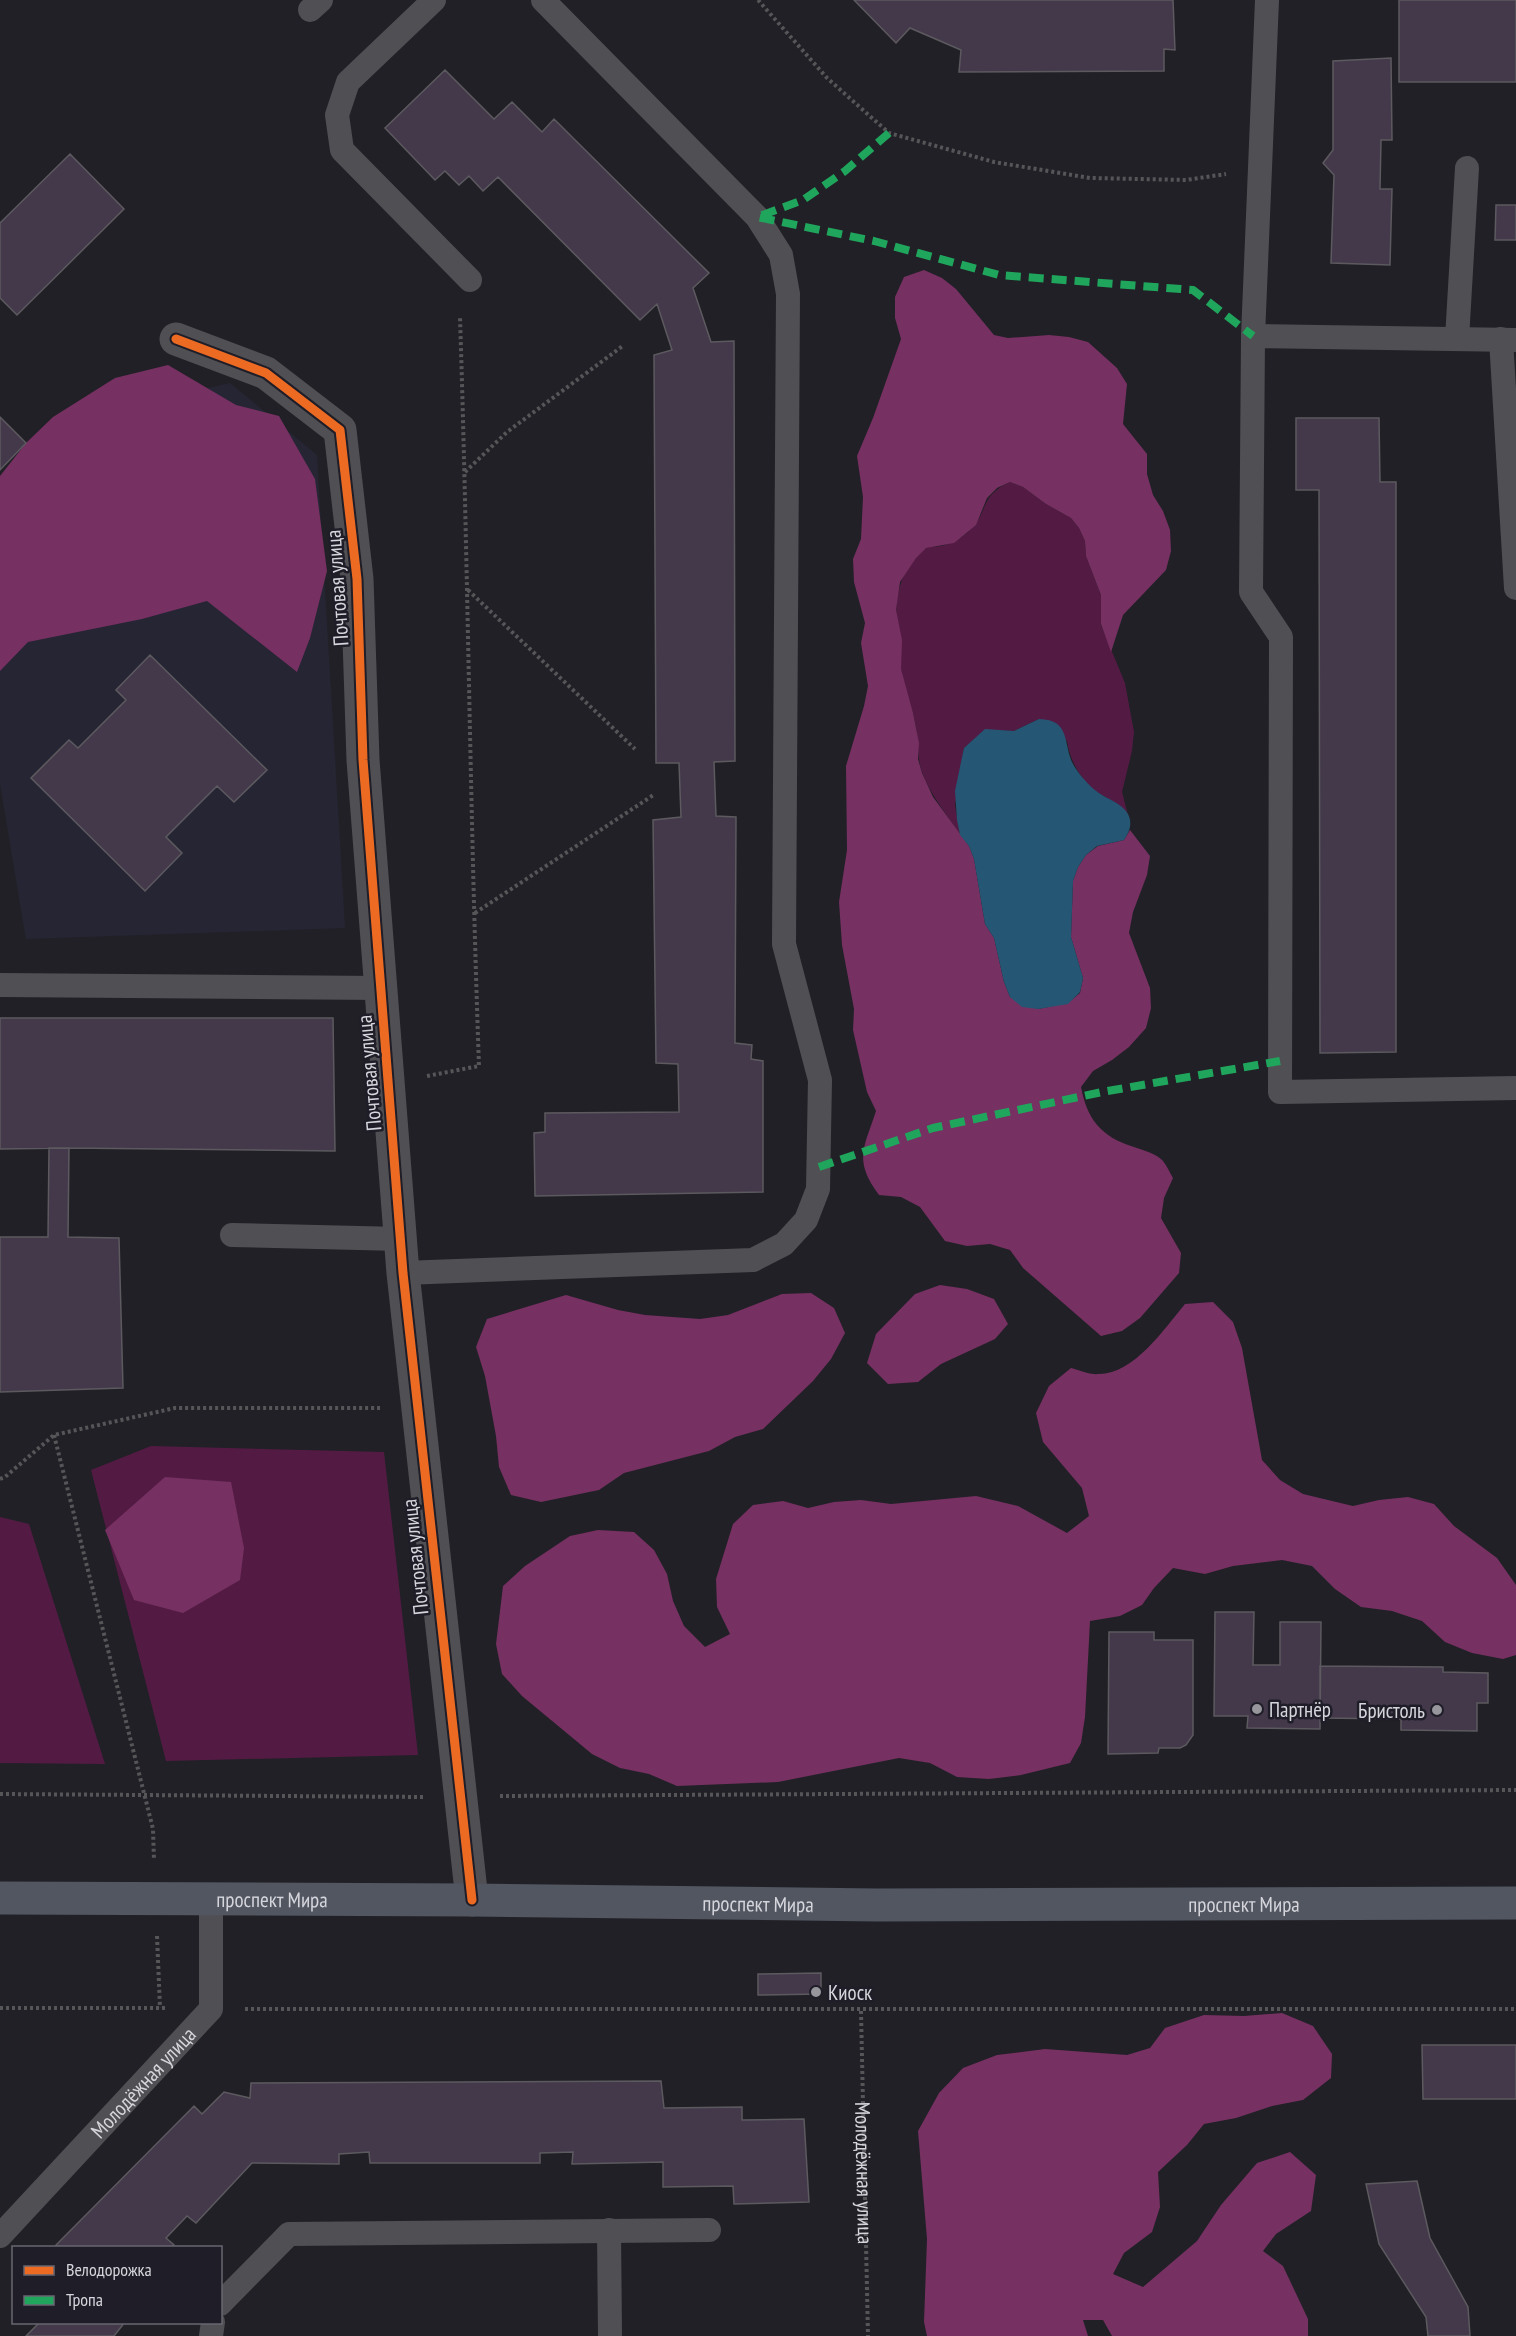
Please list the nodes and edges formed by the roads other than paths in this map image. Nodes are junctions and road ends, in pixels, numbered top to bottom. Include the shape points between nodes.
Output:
1 (434, 0) edge
2 (543, 0) edge
3 (1268, 0) edge
4 (1467, 168) dead end
5 (470, 280) dead end
6 (1253, 336) junction
7 (176, 339) dead end
8 (1457, 339) junction
9 (1508, 340) edge
10 (1516, 588) edge
11 (0, 985) edge
12 (381, 988) junction
13 (1516, 1088) edge
14 (232, 1235) dead end
15 (401, 1239) junction
16 (403, 1273) junction
17 (0, 1898) edge
18 (211, 1898) junction
19 (472, 1900) junction
20 (1516, 1903) edge
21 (609, 2230) junction
22 (709, 2230) dead end
23 (0, 2236) edge
24 (222, 2302) edge
25 (610, 2336) edge

1 - 5 lane via 348,82 337,115 342,150
2 - 16 lane via 757,217 781,255 788,294 784,945 820,1080 819,1189 806,1220 784,1244 753,1260
3 - 6 lane
4 - 8 lane
6 - 8 lane
6 - 13 lane via 1251,592 1281,637 1280,1092
7 - 12 street, Почтовая улица via 266,373 340,430 357,579 363,760
8 - 9 lane
9 - 10 lane
11 - 12 lane
12 - 15 street, Почтовая улица
14 - 15 lane
15 - 16 street, Почтовая улица
16 - 19 street, Почтовая улица
17 - 18 main road, проспект Мира
18 - 19 main road, проспект Мира
18 - 23 lane, Молодёжная улица via 211,2008
19 - 20 main road, проспект Мира via 877,1905
21 - 22 lane
21 - 24 lane via 289,2234
21 - 25 lane

